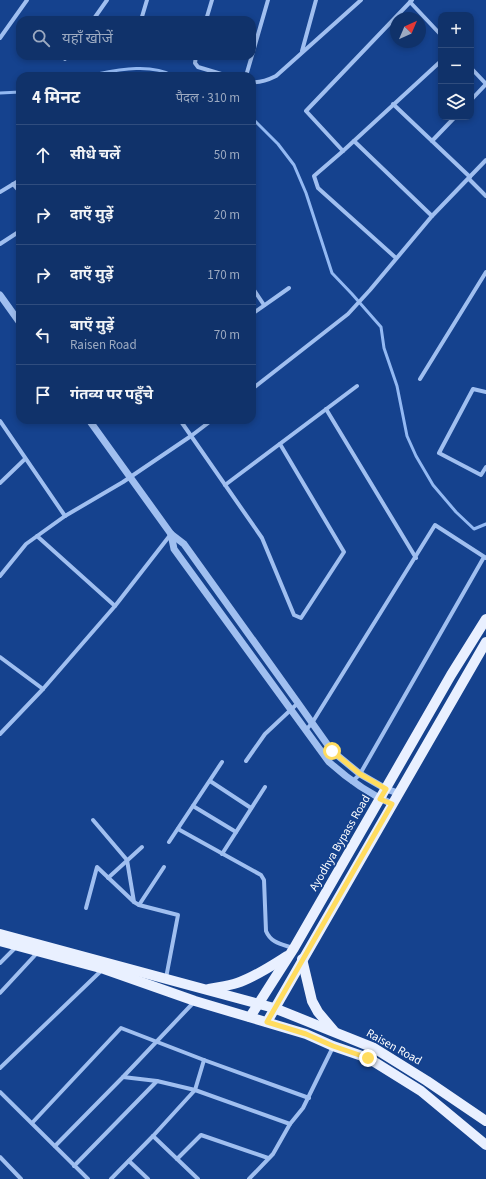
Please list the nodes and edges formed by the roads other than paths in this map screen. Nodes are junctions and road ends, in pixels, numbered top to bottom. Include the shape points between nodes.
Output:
1 (27, 0) edge
2 (107, 0) edge
3 (147, 0) edge
4 (212, 0) edge
5 (268, 0) edge
6 (316, 0) edge
7 (361, 0) edge
8 (411, 1) edge
9 (96, 16) edge
10 (142, 16) edge
11 (207, 16) edge
12 (438, 32) edge
13 (0, 38) edge
14 (256, 41) edge
15 (302, 51) junction
16 (195, 60) edge
17 (251, 60) edge
18 (438, 64) edge
19 (474, 71) edge
20 (215, 72) edge
21 (247, 72) edge
22 (256, 83) edge
23 (486, 84) edge
24 (474, 97) edge
25 (393, 104) junction
26 (452, 120) edge
27 (354, 141) junction
28 (432, 141) junction
29 (343, 151) junction
30 (486, 160) edge
31 (469, 178) junction
32 (14, 184) joint
33 (16, 187) edge
34 (0, 192) edge
35 (486, 196) edge
36 (432, 216) junction
37 (16, 234) edge
38 (0, 244) edge
39 (396, 258) junction
40 (486, 272) edge
41 (289, 288) dead end
42 (256, 293) edge
43 (0, 294) edge
44 (264, 306) junction
45 (256, 311) edge
46 (16, 317) edge
47 (420, 379) dead end
48 (256, 386) edge
49 (357, 386) dead end
50 (486, 392) edge
51 (326, 409) junction
52 (0, 421) edge
53 (92, 424) edge
54 (183, 424) edge
55 (207, 424) edge
56 (191, 436) junction
57 (280, 444) junction
58 (25, 459) junction
59 (486, 467) edge
60 (131, 477) junction
61 (0, 483) edge
62 (225, 485) junction
63 (65, 516) junction
64 (171, 534) junction
65 (37, 536) junction
66 (416, 558) junction
67 (485, 558) edge
68 (0, 576) edge
69 (115, 606) junction
70 (486, 619) edge
71 (486, 642) edge
72 (0, 657) edge
73 (44, 688) junction
74 (298, 703) junction
75 (291, 710) junction
76 (312, 723) junction
77 (306, 730) junction
78 (0, 734) edge
79 (246, 761) dead end
80 (222, 762) dead end
81 (360, 774) junction
82 (210, 781) junction
83 (352, 782) junction
84 (265, 787) dead end
85 (386, 789) junction
86 (398, 793) junction
87 (380, 799) junction
88 (392, 804) junction
89 (193, 806) junction
90 (251, 808) junction
91 (93, 820) dead end
92 (178, 829) junction
93 (236, 832) junction
94 (169, 842) dead end
95 (142, 847) dead end
96 (222, 854) junction
97 (127, 860) junction
98 (164, 867) dead end
99 (108, 878) junction
100 (134, 902) junction
101 (139, 905) junction
102 (86, 908) dead end
103 (0, 934) edge
104 (0, 941) edge
105 (18, 946) junction
106 (292, 951) junction
107 (38, 952) junction
108 (302, 959) junction
109 (0, 963) edge
110 (104, 969) junction
111 (166, 978) junction
112 (207, 989) junction
113 (0, 993) edge
114 (195, 1001) junction
115 (258, 1004) junction
116 (274, 1008) junction
117 (250, 1017) junction
118 (267, 1022) junction
119 (335, 1032) junction
120 (156, 1042) junction
121 (333, 1046) junction
122 (204, 1060) junction
123 (0, 1068) edge
124 (123, 1076) junction
125 (157, 1081) junction
126 (195, 1090) junction
127 (0, 1092) edge
128 (309, 1098) junction
129 (486, 1121) edge
130 (32, 1123) junction
131 (290, 1124) junction
132 (153, 1136) junction
133 (486, 1144) edge
134 (55, 1146) junction
135 (0, 1157) edge
136 (268, 1158) junction
137 (177, 1159) junction
138 (129, 1161) junction
139 (74, 1166) junction
140 (21, 1179) edge
141 (88, 1179) edge
142 (111, 1179) edge
143 (148, 1179) edge
144 (198, 1179) edge
145 (249, 1179) edge

1 - 13 street
2 - 9 street
3 - 10 street
4 - 11 street
5 - 14 street
6 - 15 street
7 - 15 street
8 - 12 street
8 - 29 street via 306,111
15 - 22 street via 276,76
16 - 20 street via 194,63 198,67
17 - 21 street
18 - 25 street
19 - 23 street
23 - 24 street
25 - 27 street
25 - 28 street
26 - 28 street
27 - 29 street
27 - 36 street
28 - 31 street
29 - 39 street via 314,176 318,188
30 - 31 street
31 - 35 street
31 - 36 street
32 - 33 street
32 - 34 street
36 - 39 street
37 - 38 street
39 - 48 street via 348,314
40 - 47 street
41 - 44 street
42 - 44 street
43 - 46 street
44 - 45 street
49 - 51 street
50 - 59 street via 473,389 439,453 481,476
51 - 57 street
51 - 66 street
52 - 58 street
53 - 60 street
54 - 56 street
55 - 56 street
56 - 60 street
56 - 62 street
57 - 62 street
57 - 62 street via 344,552 301,618 294,615 262,538
58 - 61 street
58 - 63 street
60 - 63 street
60 - 64 street
63 - 65 street
64 - 69 street
64 - 74 street via 184,544
64 - 75 street via 174,548
65 - 68 street via 26,544
65 - 69 street
66 - 67 street via 435,525
66 - 76 street
67 - 81 street
69 - 73 street
70 - 85 main road, Ayodhya Bypass Road
71 - 86 main road, Ayodhya Bypass Road
72 - 73 street
73 - 78 street
74 - 75 street
74 - 76 street
75 - 77 street
75 - 79 street via 265,734
76 - 77 street
76 - 81 street via 332,751
77 - 83 street via 329,762
80 - 82 street
81 - 83 street
81 - 85 street
82 - 89 street
82 - 90 street
83 - 87 street
84 - 90 street
85 - 86 street
85 - 87 main road, Ayodhya Bypass Road
86 - 88 main road, Ayodhya Bypass Road
87 - 88 street
87 - 106 main road, Ayodhya Bypass Road
88 - 108 main road, Ayodhya Bypass Road
89 - 92 street
89 - 93 street
90 - 93 street
91 - 97 street
92 - 94 street
92 - 96 street
93 - 96 street
95 - 97 street
96 - 106 street via 261,875 264,880 266,930 272,941
97 - 99 street
97 - 100 street
98 - 101 street
99 - 100 street
99 - 102 street via 97,867
100 - 101 street
101 - 111 street via 178,915
103 - 111 main road, Raisen Road
104 - 105 main road, Raisen Road
105 - 107 main road, Raisen Road
105 - 109 street
106 - 112 main road via 250,978 233,985
106 - 115 main road, Ayodhya Bypass Road
107 - 110 main road, Raisen Road
107 - 113 street
108 - 116 main road, Ayodhya Bypass Road
108 - 119 main road via 312,1001
110 - 114 main road, Raisen Road
110 - 123 street
111 - 112 main road, Raisen Road
112 - 115 main road, Raisen Road
114 - 117 main road, Raisen Road
114 - 120 street
115 - 116 main road, Raisen Road
115 - 117 main road, Ayodhya Bypass Road
116 - 118 main road, Ayodhya Bypass Road
116 - 119 main road, Raisen Road
117 - 118 main road, Raisen Road
118 - 121 main road, Raisen Road via 306,1034
119 - 129 main road, Raisen Road via 381,1052
120 - 122 street
120 - 124 street
120 - 130 street via 121,1028
121 - 128 street
121 - 133 main road, Raisen Road via 368,1058 420,1091
122 - 126 street
122 - 128 street
124 - 125 street
124 - 134 street
125 - 126 street
125 - 139 street
126 - 131 street
126 - 132 street
127 - 130 street
128 - 131 street
130 - 134 street
131 - 136 street
132 - 137 street
132 - 138 street
134 - 139 street
135 - 140 street
136 - 137 street via 201,1135
136 - 145 street
137 - 144 street
138 - 142 street
138 - 143 street
139 - 141 street

